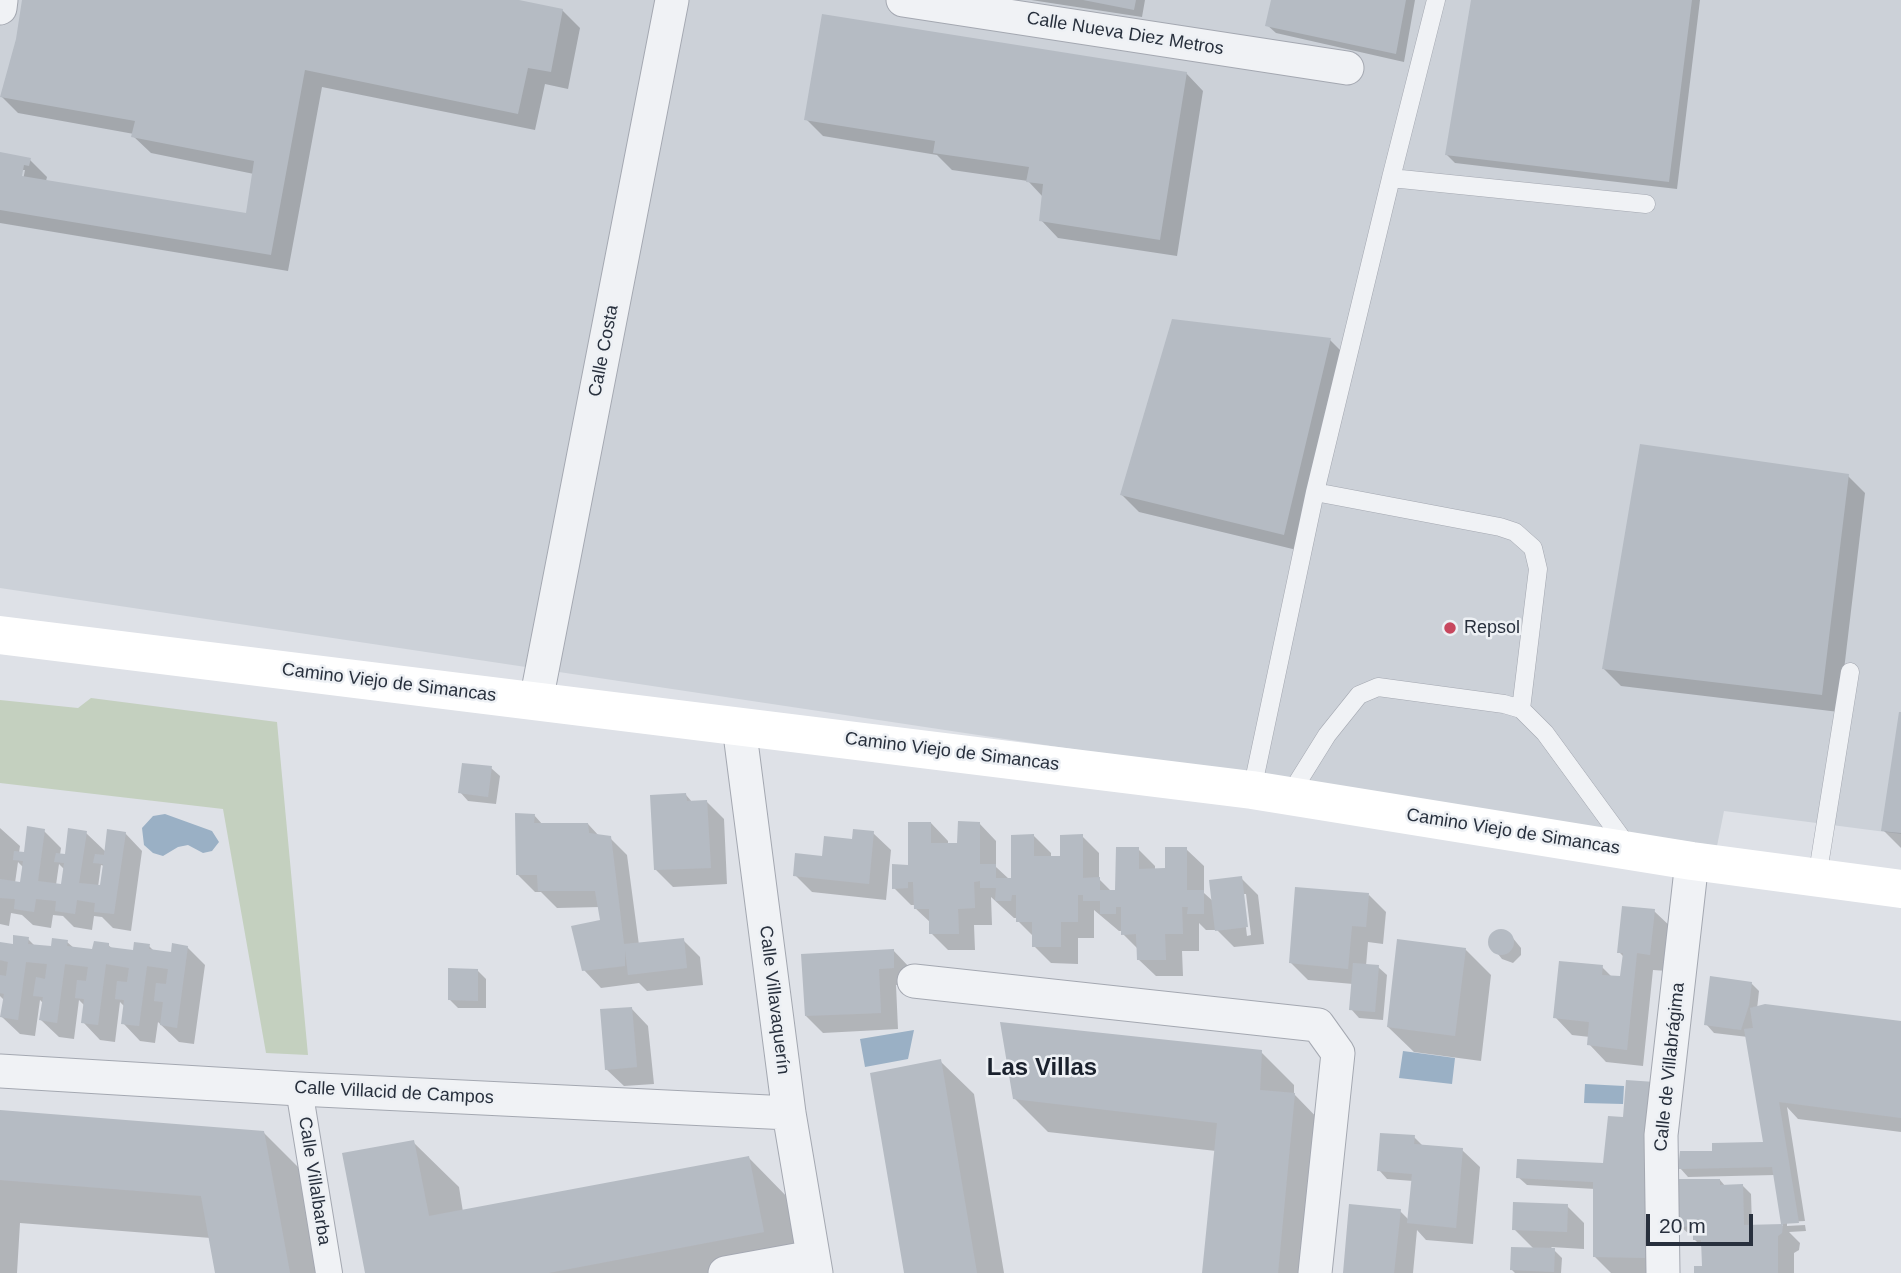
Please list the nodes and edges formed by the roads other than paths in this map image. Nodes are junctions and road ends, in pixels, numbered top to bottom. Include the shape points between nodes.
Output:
1 (1, 0) edge
2 (672, 0) edge
3 (903, 0) edge
4 (1436, 0) edge
5 (0, 8) edge
6 (1347, 68) dead end
7 (1391, 178) junction
8 (1646, 204) dead end
9 (1315, 492) junction
10 (0, 635) edge
11 (1850, 671) dead end
12 (536, 701) junction
13 (1521, 709) junction
14 (739, 726) junction
15 (1252, 790) junction
16 (1289, 796) junction
17 (1631, 851) junction
18 (1692, 861) junction
19 (1818, 878) junction
20 (1901, 889) edge
21 (914, 981) dead end
22 (0, 1070) edge
23 (299, 1089) junction
24 (789, 1113) junction
25 (814, 1265) edge
26 (329, 1273) edge
27 (724, 1273) edge
28 (1315, 1273) edge
29 (1663, 1273) edge

1 - 5 street
2 - 12 street, Calle Costa
3 - 6 street, Calle Nueva Diez Metros
4 - 7 lane
7 - 8 lane
7 - 9 lane
9 - 13 lane via 1500,527 1533,548 1538,569
9 - 15 lane
10 - 12 main road, Camino Viejo de Simancas
11 - 19 lane
12 - 14 main road, Camino Viejo de Simancas
13 - 16 lane via 1378,687 1359,695 1327,735
13 - 17 lane via 1545,733
14 - 15 main road, Camino Viejo de Simancas
14 - 24 street, Calle Villavaquerín
15 - 16 main road, Camino Viejo de Simancas
16 - 17 main road, Camino Viejo de Simancas
17 - 18 main road, Camino Viejo de Simancas
18 - 19 main road, Camino Viejo de Simancas
18 - 29 street, Calle de Villabrágima via 1661,1135
19 - 20 main road, Camino Viejo de Simancas
21 - 28 street via 1318,1025 1338,1053
22 - 23 street, Calle Villacid de Campos
23 - 24 street, Calle Villacid de Campos
23 - 26 street, Calle Villalbarba
24 - 25 street, Calle Villavaquerín
25 - 27 street

